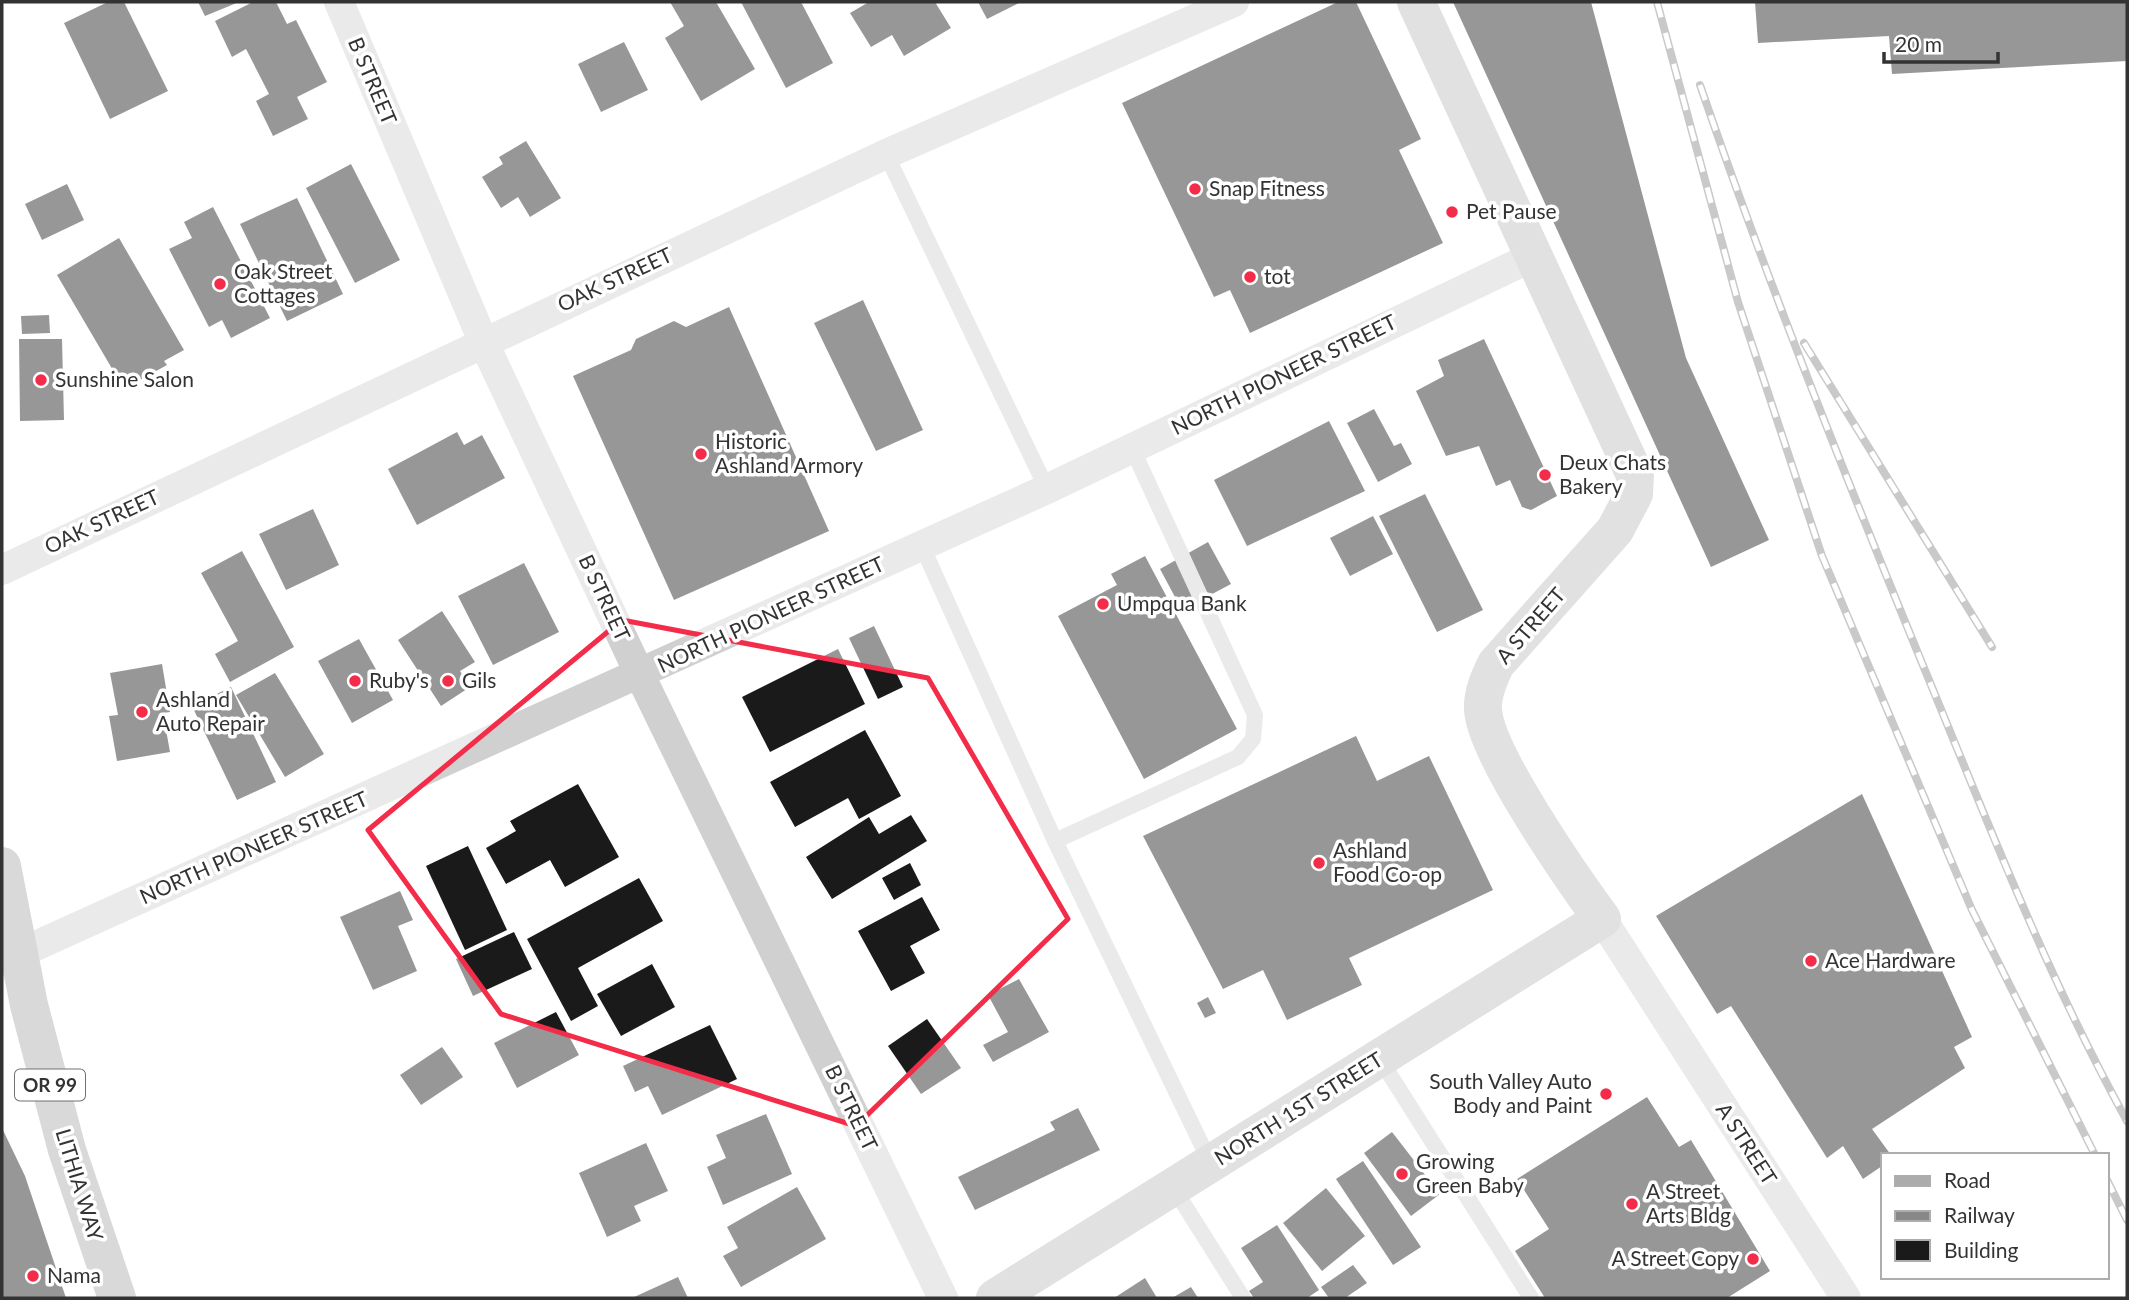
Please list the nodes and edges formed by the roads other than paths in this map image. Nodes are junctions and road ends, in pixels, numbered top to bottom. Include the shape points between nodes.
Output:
1 (339, 2) edge
2 (1234, 2) edge
3 (1416, 2) edge
4 (886, 154) junction
5 (1534, 256) junction
6 (483, 341) junction
7 (1132, 448) junction
8 (1047, 489) junction
9 (922, 546) junction
10 (2, 570) edge
11 (640, 675) junction
12 (1055, 841) junction
13 (2, 866) edge
14 (1602, 919) junction
15 (11, 957) edge
16 (1380, 1059) junction
17 (1211, 1164) junction
18 (1173, 1187) junction
19 (117, 1298) edge
20 (943, 1298) edge
21 (995, 1298) edge
22 (1243, 1298) edge
23 (1531, 1298) edge
24 (1846, 1298) edge

1 - 6 street, B STREET
2 - 4 street, OAK STREET
3 - 5 street, A STREET
4 - 6 street, OAK STREET
4 - 8 lane
5 - 7 street, NORTH PIONEER STREET
5 - 14 street, A STREET via 1628,456 1634,494 1615,530 1496,664 1483,710 1490,737 1514,783
6 - 10 street, OAK STREET
6 - 11 street, B STREET
7 - 8 street, NORTH PIONEER STREET
7 - 12 lane via 1255,715 1253,739 1238,757
8 - 9 street, NORTH PIONEER STREET
9 - 11 street, NORTH PIONEER STREET
9 - 12 lane
11 - 15 street, NORTH PIONEER STREET
11 - 20 street, B STREET
12 - 17 lane
13 - 15 main road, LITHIA WAY / OR 99
14 - 16 street, NORTH 1ST STREET
14 - 24 street, A STREET
15 - 19 main road, LITHIA WAY / OR 99 via 29,1005 67,1150
16 - 17 street, NORTH 1ST STREET
16 - 23 lane
17 - 18 street, NORTH 1ST STREET
18 - 21 street, NORTH 1ST STREET
18 - 22 lane

